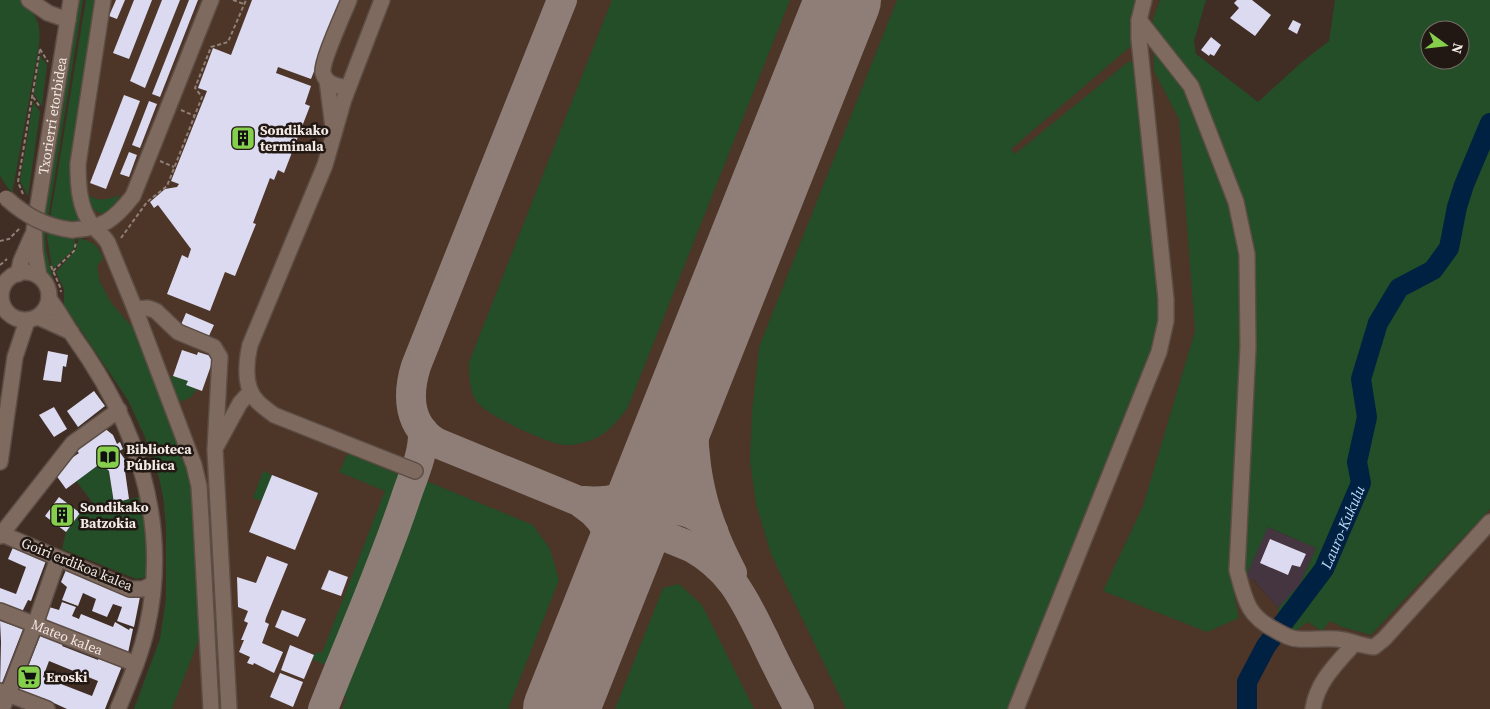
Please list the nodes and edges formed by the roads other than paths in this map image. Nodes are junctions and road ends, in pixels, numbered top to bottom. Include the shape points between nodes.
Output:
1 (29, 0) edge
2 (71, 0) edge
3 (103, 0) edge
4 (211, 0) edge
5 (349, 0) edge
6 (382, 0) edge
7 (1144, 0) edge
8 (68, 20) junction
9 (1140, 20) junction
10 (327, 80) junction
11 (348, 88) junction
12 (334, 134) junction
13 (3, 194) edge
14 (81, 202) junction
15 (110, 221) junction
16 (29, 227) junction
17 (94, 228) junction
18 (39, 276) junction
19 (8, 278) edge
20 (55, 296) junction
21 (3, 308) edge
22 (135, 309) junction
23 (32, 319) junction
24 (71, 332) junction
25 (16, 357) junction
26 (250, 392) junction
27 (119, 410) junction
28 (215, 450) junction
29 (0, 462) edge
30 (415, 471) dead end
31 (1490, 522) edge
32 (1, 535) edge
33 (60, 563) junction
34 (153, 584) junction
35 (0, 611) edge
36 (35, 624) junction
37 (1354, 644) junction
38 (136, 664) junction
39 (4, 692) edge
40 (2, 709) edge
41 (47, 709) edge
42 (118, 709) edge
43 (211, 709) edge
44 (229, 709) edge
45 (1016, 709) edge
46 (1313, 709) edge

1 - 8 street via 48,13
2 - 8 street, Txorierri etorbidea
3 - 14 street via 78,164
4 - 15 street via 133,196
5 - 10 street via 325,62 323,72
6 - 11 street
7 - 9 street
8 - 16 street, Txorierri etorbidea
9 - 37 street via 1190,86 1236,202 1247,254 1248,347 1237,570 1244,598 1262,624 1288,637 1341,639
9 - 45 street via 1139,38 1166,321 1159,352
10 - 11 street via 335,86
10 - 12 street
11 - 12 street
12 - 26 street via 325,165 250,345 246,362
13 - 17 street, bridge via 32,218 55,227 72,230
14 - 15 street
14 - 17 street
15 - 17 street
16 - 18 street, Txorierri etorbidea
16 - 19 street, Txorierri etorbidea via 20,261
17 - 22 street via 105,237
18 - 19 street via 32,272
18 - 20 street, Txorierri etorbidea
19 - 21 street, Txorierri etorbidea via 1,293
20 - 23 street, Txorierri etorbidea
20 - 24 street
21 - 23 street via 14,318
21 - 25 street, Txorierri etorbidea
22 - 28 street via 156,311 178,332 214,347 220,357
22 - 43 street via 199,486
23 - 24 street
23 - 25 street, Txorierri etorbidea
24 - 27 street
25 - 29 street, Txorierri etorbidea
26 - 28 street via 240,403
26 - 30 street via 274,415
27 - 32 street via 73,443
27 - 34 street via 138,456 148,496 155,564
28 - 44 street
31 - 37 street via 1384,639 1374,647
32 - 33 street, Goiri erdikoa kalea
33 - 34 street, Goiri erdikoa kalea via 130,588 143,589
33 - 36 street
34 - 38 street via 147,626
35 - 36 street, Mateo kalea
36 - 38 street, Mateo kalea
36 - 39 street
37 - 46 street via 1328,673 1315,695
38 - 42 street
39 - 40 street
39 - 41 street

